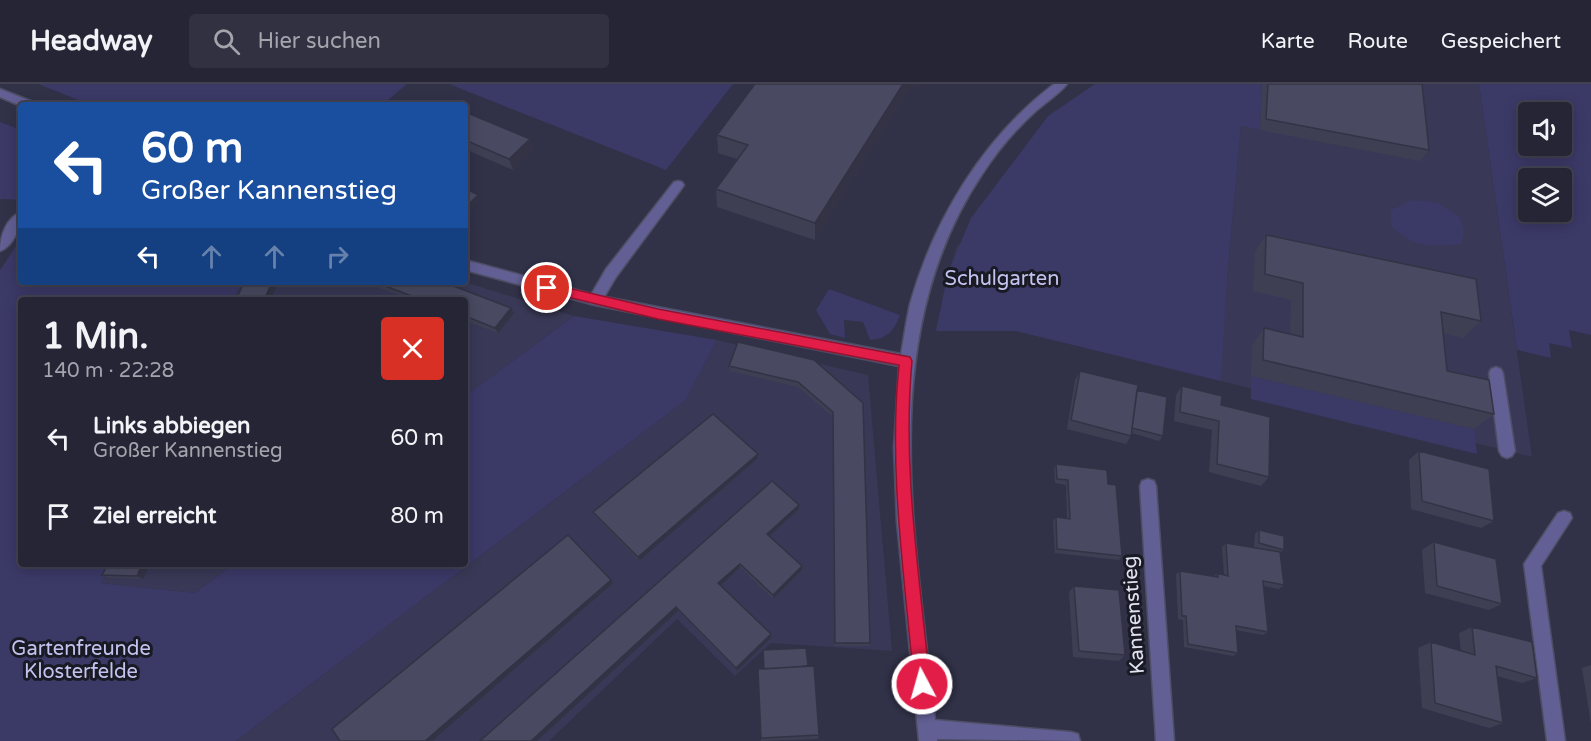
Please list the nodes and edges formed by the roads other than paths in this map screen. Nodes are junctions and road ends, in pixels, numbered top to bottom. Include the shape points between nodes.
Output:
1 (1062, 84) edge
2 (0, 93) edge
3 (22, 102) edge
4 (678, 185) dead end
5 (18, 221) edge
6 (0, 246) edge
7 (468, 266) edge
8 (595, 300) junction
9 (906, 361) junction
10 (1496, 373) dead end
11 (1507, 451) dead end
12 (1148, 486) dead end
13 (1564, 518) dead end
14 (927, 735) edge
15 (1071, 741) edge
16 (1165, 741) edge
17 (1556, 741) edge

1 - 9 street via 1010,129 960,196 929,260
2 - 3 street
4 - 8 street
5 - 6 street
7 - 8 street
8 - 9 street
9 - 14 street via 902,465
10 - 11 street
12 - 16 street, Kannenstieg
13 - 17 street via 1532,564
14 - 15 street

